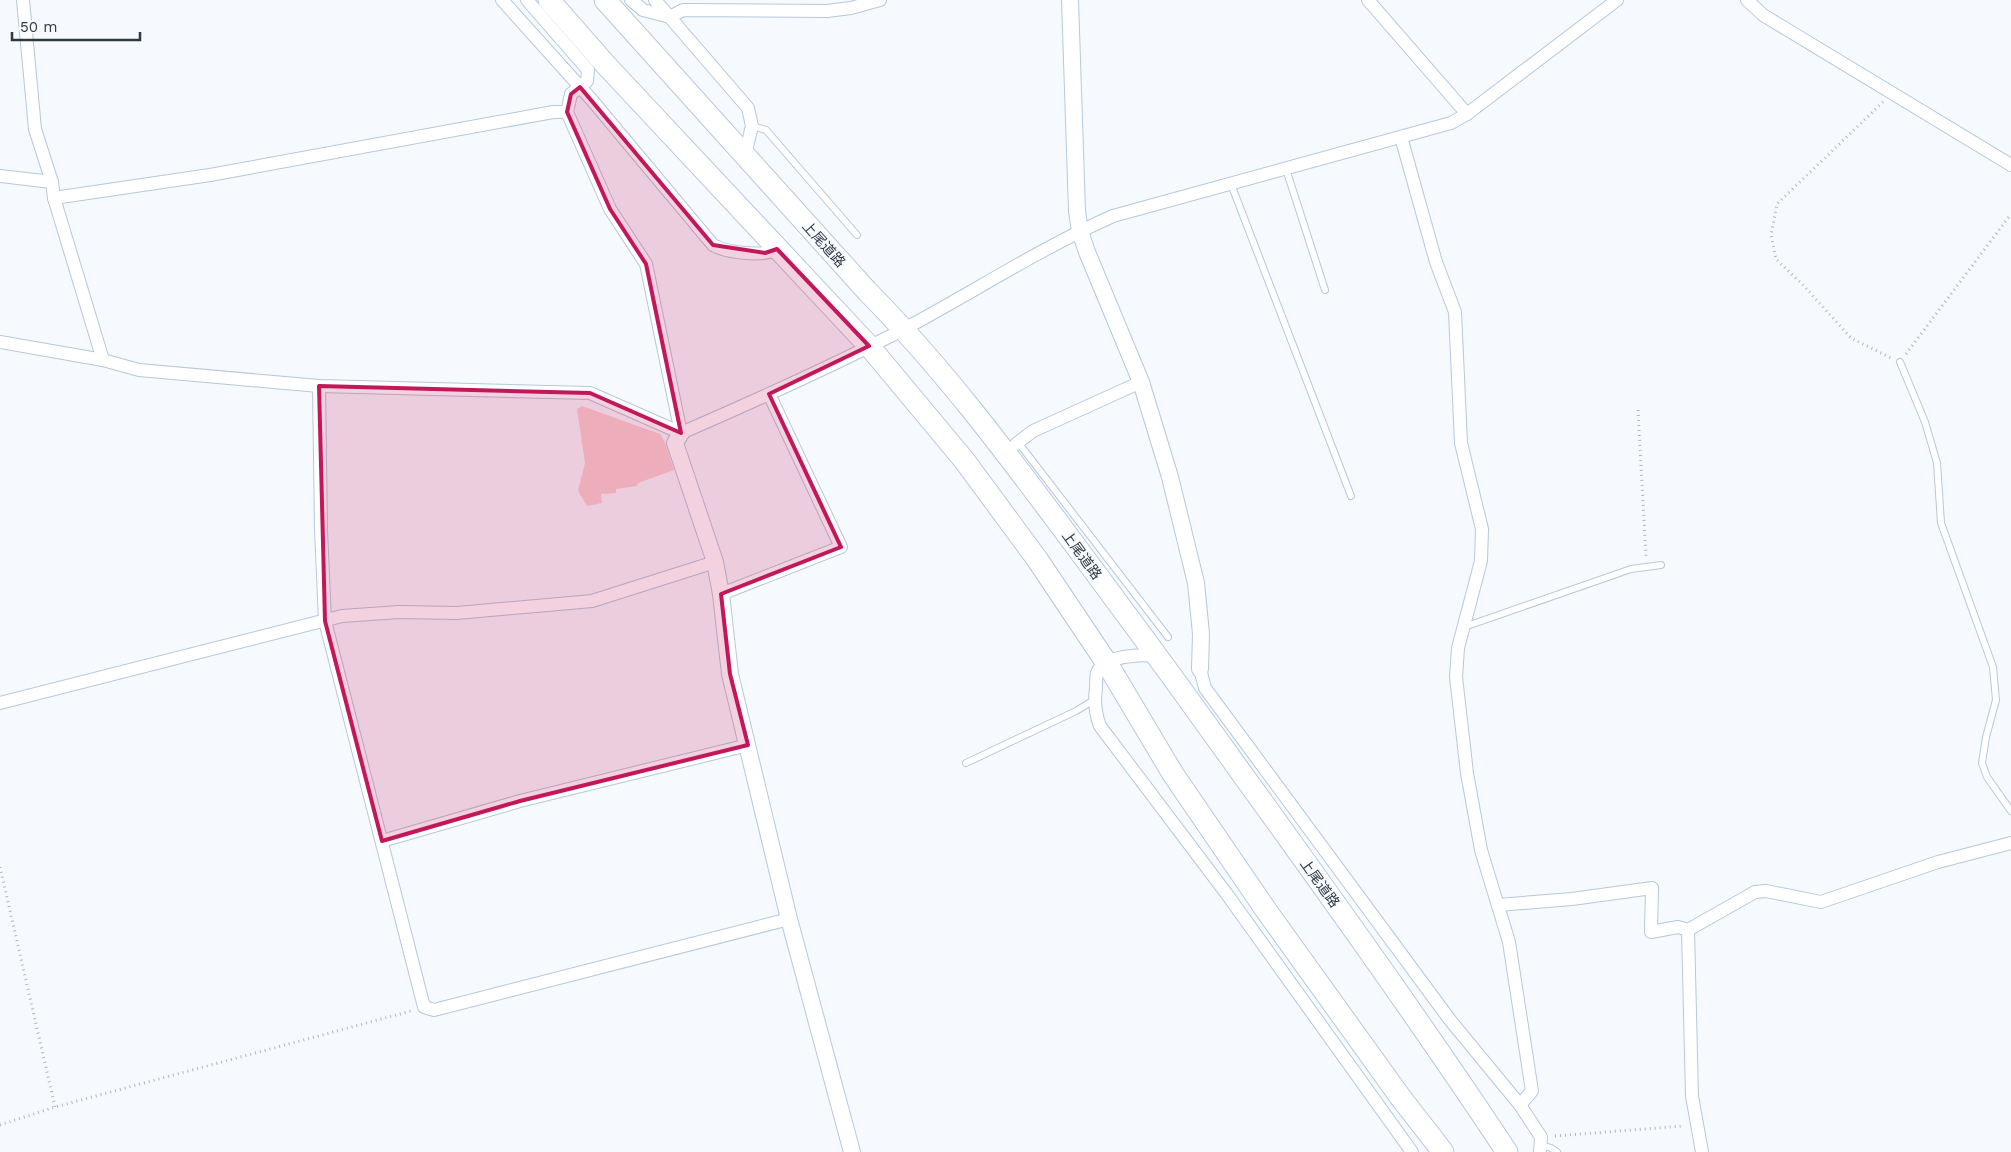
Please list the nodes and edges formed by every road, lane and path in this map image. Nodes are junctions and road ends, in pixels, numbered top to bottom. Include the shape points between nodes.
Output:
1 (23, 0) edge
2 (502, 0) edge
3 (527, 0) edge
4 (549, 0) edge
5 (605, 0) edge
6 (631, 0) edge
7 (655, 0) edge
8 (880, 0) edge
9 (1070, 0) edge
10 (1368, 0) edge
11 (1617, 0) edge
12 (1747, 0) edge
13 (670, 17) junction
14 (580, 87) junction
15 (1892, 94) junction
16 (567, 112) junction
17 (1467, 114) junction
18 (752, 126) junction
19 (1400, 137) junction
20 (745, 155) junction
21 (2011, 165) edge
22 (1286, 169) junction
23 (0, 176) edge
24 (52, 182) junction
25 (1231, 184) junction
26 (54, 198) junction
27 (2011, 214) edge
28 (1080, 231) junction
29 (857, 235) dead end
30 (777, 249) junction
31 (1325, 290) dead end
32 (904, 329) junction
33 (0, 342) edge
34 (869, 346) junction
35 (103, 360) junction
36 (1900, 362) junction
37 (1141, 382) junction
38 (319, 386) junction
39 (769, 394) junction
40 (1638, 410) dead end
41 (682, 433) junction
42 (1010, 446) junction
43 (1351, 496) dead end
44 (715, 562) junction
45 (1661, 565) dead end
46 (1647, 567) junction
47 (721, 594) junction
48 (325, 620) junction
49 (1463, 628) junction
50 (1168, 637) dead end
51 (1157, 656) junction
52 (1106, 663) junction
53 (1200, 669) joint
54 (1094, 700) junction
55 (0, 703) edge
56 (748, 745) junction
57 (966, 763) dead end
58 (2011, 812) edge
59 (382, 841) junction
60 (2011, 843) edge
61 (0, 867) edge
62 (1498, 905) junction
63 (789, 919) junction
64 (1688, 930) junction
65 (424, 1007) junction
66 (1520, 1106) junction
67 (55, 1107) junction
68 (0, 1124) edge
69 (1697, 1125) junction
70 (1541, 1145) edge
71 (852, 1152) edge
72 (1412, 1152) edge
73 (1443, 1152) edge
74 (1508, 1152) edge
75 (1557, 1152) edge
76 (1702, 1152) edge

1 - 24 street via 35,129
2 - 14 street
3 - 14 street via 588,70 587,81
4 - 30 highway
5 - 20 highway, 上尾道路
6 - 13 street via 643,10
7 - 13 street
8 - 13 street via 827,11 683,10
9 - 28 street
10 - 17 street
11 - 17 street
12 - 15 street via 1763,15
13 - 18 street via 748,108
14 - 16 street via 571,94
14 - 30 street via 713,245 731,251 765,254
15 - 21 street
15 - 36 path via 1777,204 1772,235 1776,259 1851,338
16 - 26 street via 210,175
16 - 41 street via 610,210 646,264
17 - 19 street via 1451,124
18 - 20 street
18 - 29 lane via 766,130
19 - 22 street
19 - 49 street via 1436,262 1455,312 1461,443 1482,529 1481,561
20 - 32 highway, 上尾道路
22 - 25 street
22 - 31 lane
23 - 24 street
24 - 26 street
25 - 28 street via 1113,216
25 - 43 lane
26 - 35 street
27 - 36 path
28 - 32 street
28 - 37 street
30 - 34 highway
32 - 34 street
32 - 42 highway, 上尾道路
33 - 35 street
34 - 39 street
34 - 52 highway via 964,460 1037,559
35 - 38 street via 139,370
36 - 58 lane via 1925,422 1937,463 1941,523 1993,667 1996,700 1982,762 1987,777
37 - 42 street via 1033,431
37 - 53 street via 1170,477 1196,583 1201,634
38 - 41 street via 590,393
38 - 48 street
39 - 41 street
39 - 47 street via 841,547
40 - 46 path
41 - 44 street via 675,443
42 - 50 lane via 1022,446
42 - 51 highway, 上尾道路
44 - 47 street
44 - 48 street via 592,601 457,613 399,612 342,616
45 - 46 lane
46 - 49 lane
47 - 56 street via 730,674
48 - 55 street
48 - 59 street
49 - 62 street via 1456,677 1461,728 1481,850
51 - 52 street via 1139,654
51 - 74 highway, 上尾道路 via 1440,1051
52 - 54 street via 1098,671
52 - 73 highway via 1173,774 1268,913
53 - 66 street via 1205,688 1450,1020
54 - 57 lane
54 - 72 street via 1100,726 1226,893
56 - 59 street via 520,801
56 - 63 street
59 - 65 street
60 - 64 street via 1938,862 1821,902 1766,891 1754,892
61 - 67 path
62 - 64 street via 1652,888 1651,932 1678,927
62 - 66 street via 1509,942 1532,1091
63 - 65 street via 434,1010
63 - 71 street
64 - 69 street via 1692,1096
65 - 67 path
66 - 70 street
67 - 68 path
69 - 70 path
69 - 76 street
70 - 75 lane

